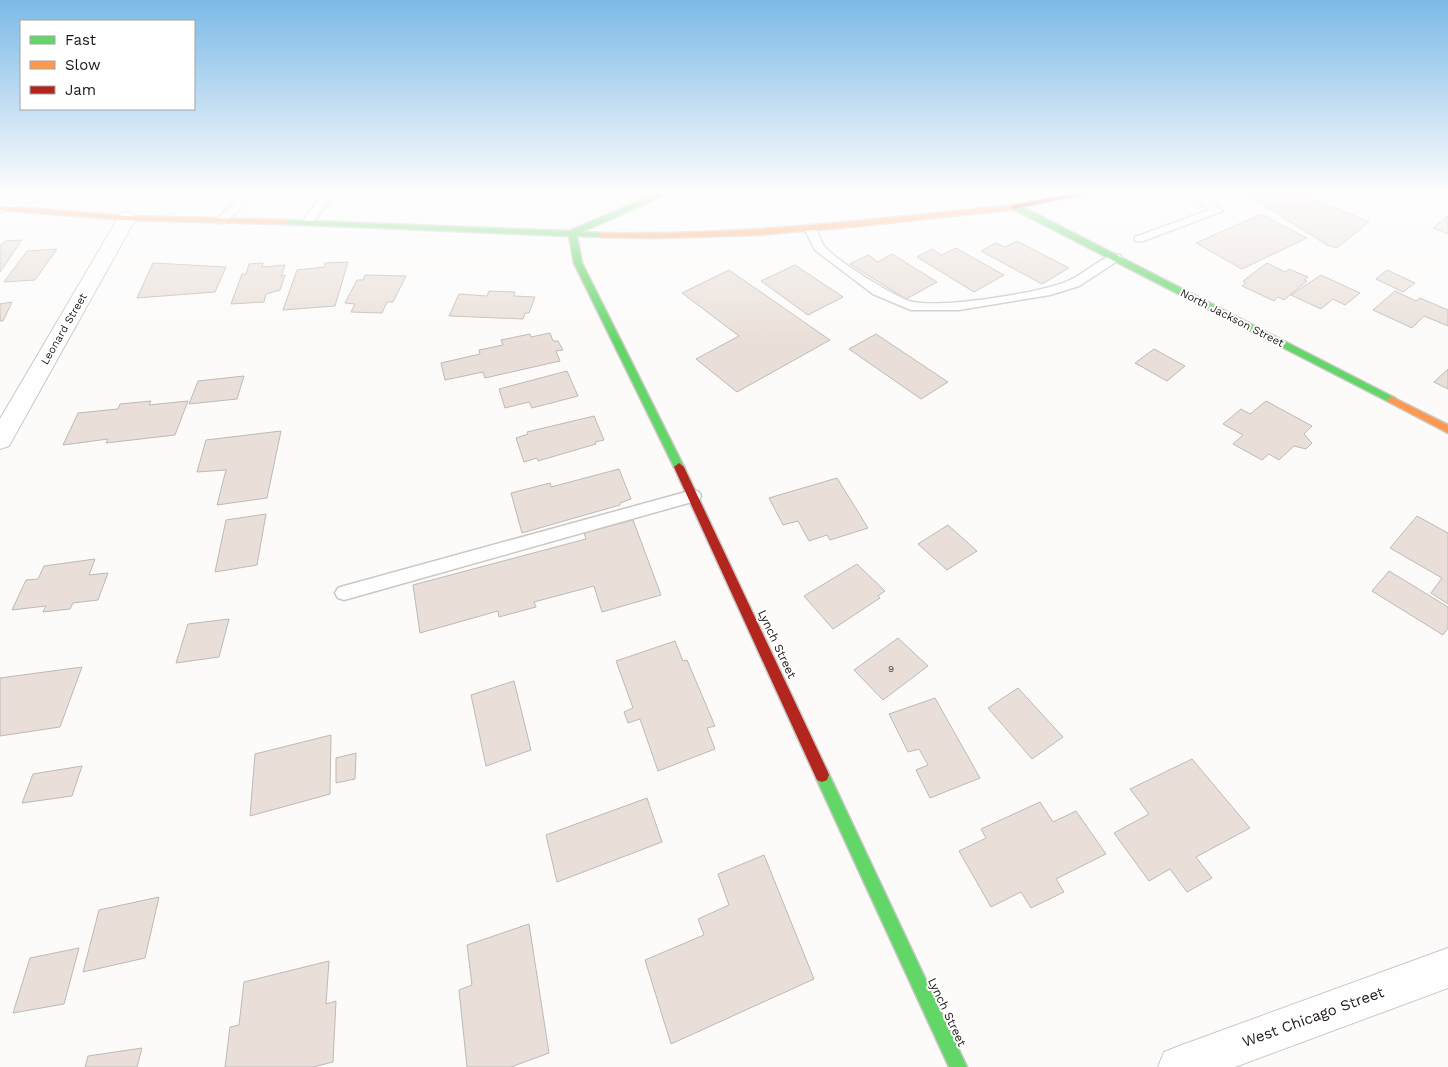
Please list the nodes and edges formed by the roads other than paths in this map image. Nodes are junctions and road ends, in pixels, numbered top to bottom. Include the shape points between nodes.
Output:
1 (113, 243) edge
2 (574, 243) edge
3 (817, 243) edge
4 (1086, 243) edge
5 (1116, 258) junction
6 (1448, 429) edge
7 (0, 440) edge
8 (693, 496) junction
9 (344, 593) dead end
10 (1448, 968) edge
11 (958, 1067) edge
12 (1179, 1067) edge

1 - 7 street, Leonard Street
2 - 8 street, Lynch Street via 578,263
3 - 5 lane via 819,248 877,292 911,306 959,306 1050,291 1075,283
4 - 5 street, North Jackson Street
5 - 6 street, North Jackson Street
8 - 9 lane
8 - 11 street, Lynch Street
10 - 12 street, West Chicago Street

